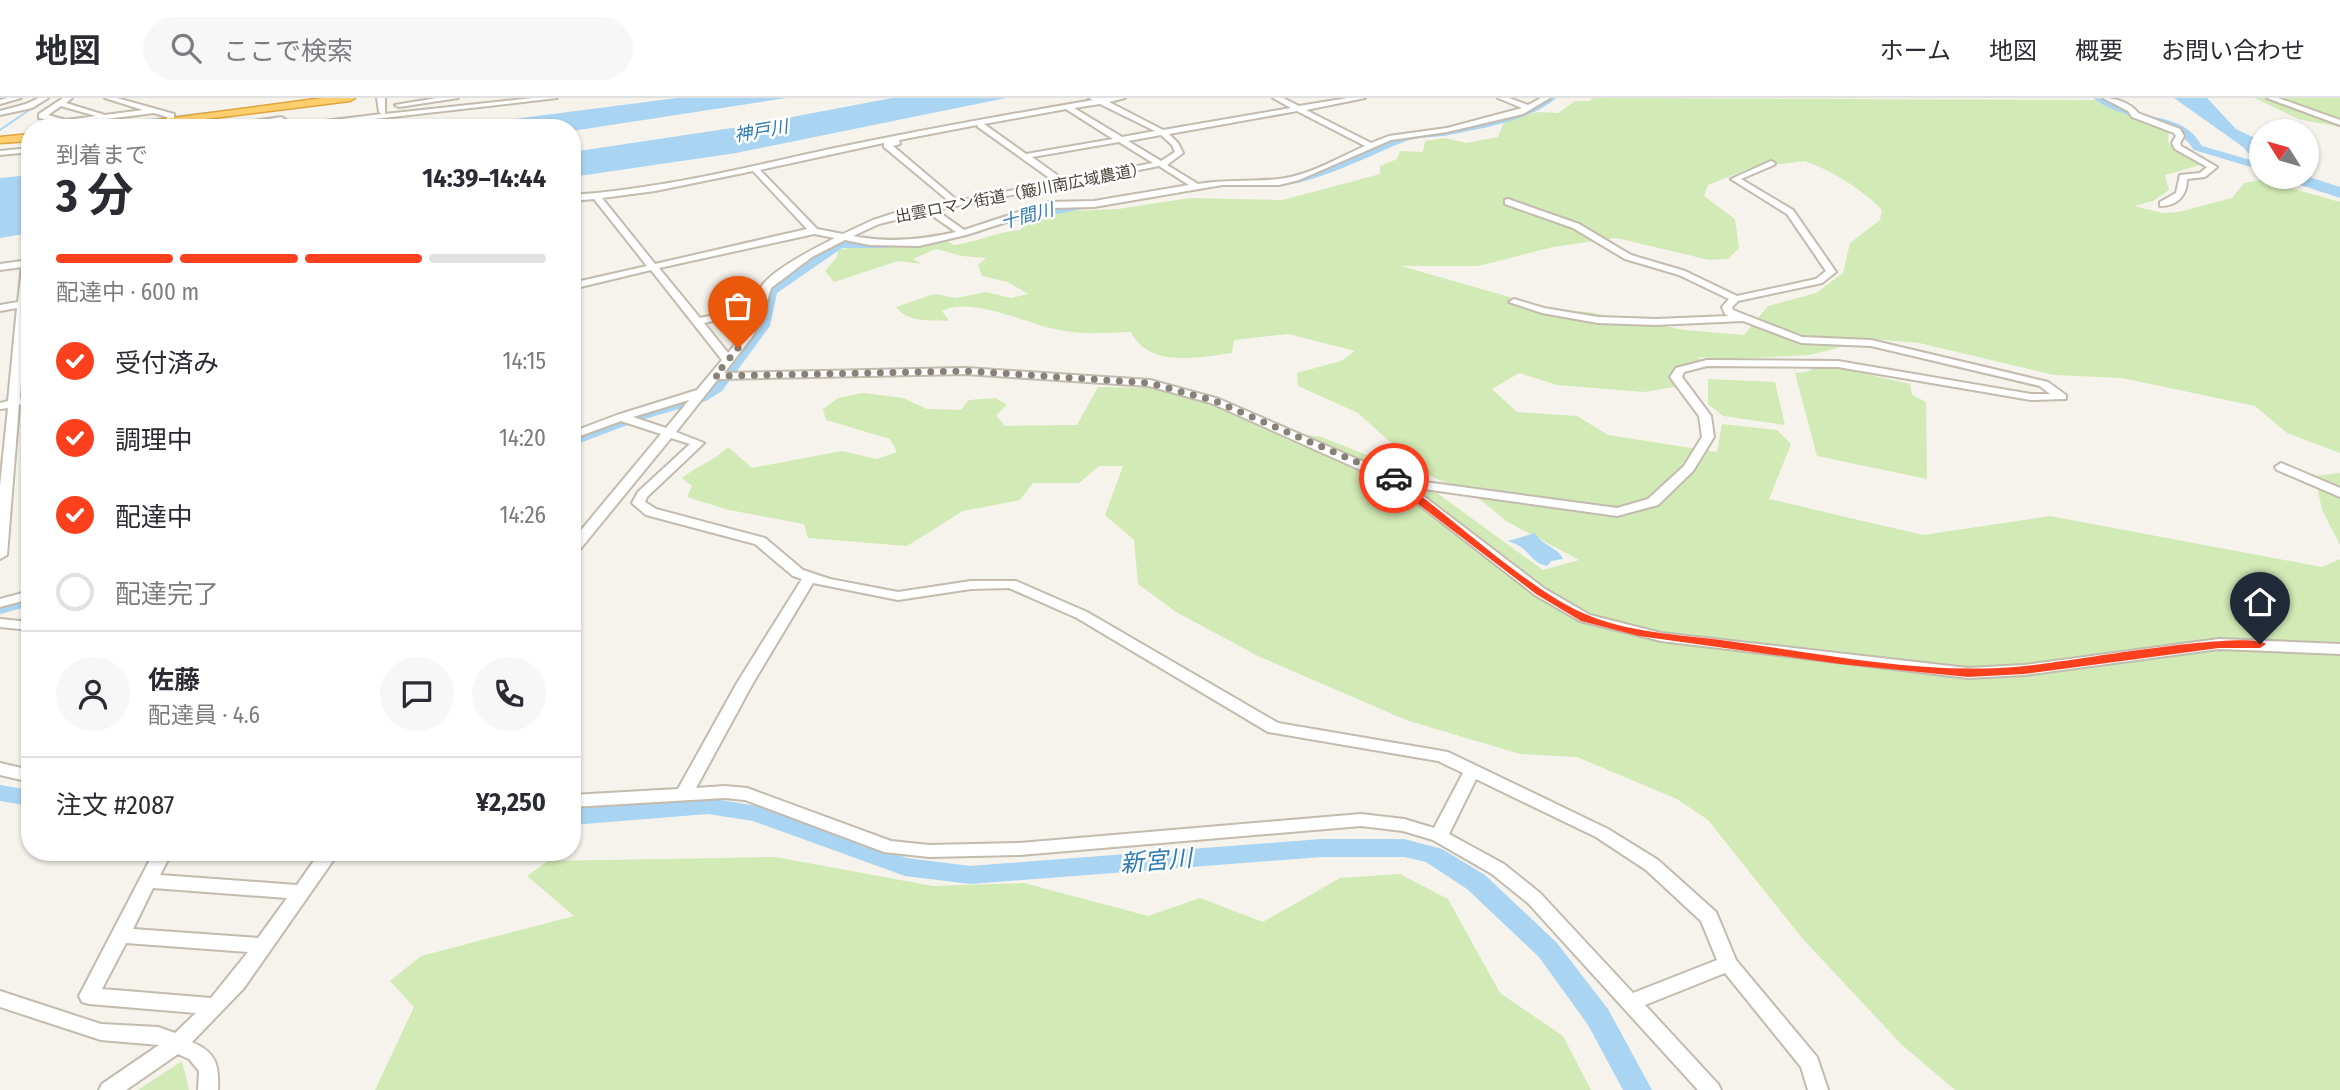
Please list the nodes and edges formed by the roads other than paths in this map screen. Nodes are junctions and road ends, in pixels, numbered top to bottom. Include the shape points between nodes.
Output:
1 (17, 98) edge
2 (44, 98) edge
3 (68, 98) edge
4 (109, 98) edge
5 (350, 98) edge
6 (454, 98) edge
7 (495, 98) edge
8 (525, 98) edge
9 (553, 98) edge
10 (1076, 98) edge
11 (1121, 98) edge
12 (1277, 98) edge
13 (1361, 98) edge
14 (1502, 98) edge
15 (1546, 98) edge
16 (2107, 98) edge
17 (2271, 98) edge
18 (1097, 100) edge
19 (0, 102) edge
20 (1058, 102) junction
21 (58, 103) junction
22 (382, 106) edge
23 (1067, 107) junction
24 (1301, 108) junction
25 (1529, 108) junction
26 (154, 111) junction
27 (0, 113) edge
28 (1009, 115) junction
29 (52, 119) edge
30 (98, 119) edge
31 (118, 119) edge
32 (172, 119) edge
33 (205, 119) edge
34 (282, 119) edge
35 (356, 119) edge
36 (2340, 123) edge
37 (981, 125) junction
38 (943, 129) junction
39 (1162, 132) junction
40 (918, 135) junction
41 (21, 137) edge
42 (1120, 139) junction
43 (0, 140) edge
44 (887, 145) junction
45 (1371, 146) junction
46 (851, 149) junction
47 (21, 153) edge
48 (0, 155) edge
49 (1026, 156) junction
50 (1771, 163) dead end
51 (1160, 164) junction
52 (756, 170) junction
53 (1062, 183) junction
54 (1195, 185) junction
55 (581, 190) edge
56 (596, 197) junction
57 (581, 198) edge
58 (1508, 202) dead end
59 (956, 203) junction
60 (2164, 204) dead end
61 (927, 208) junction
62 (814, 231) junction
63 (963, 233) junction
64 (844, 237) junction
65 (21, 264) edge
66 (0, 265) edge
67 (653, 268) junction
68 (581, 284) edge
69 (1736, 299) junction
70 (1514, 302) dead end
71 (21, 304) edge
72 (0, 308) edge
73 (758, 315) junction
74 (21, 316) edge
75 (1746, 318) junction
76 (697, 322) junction
77 (728, 360) junction
78 (715, 376) junction
79 (701, 393) junction
80 (21, 402) edge
81 (14, 403) junction
82 (0, 406) edge
83 (621, 417) junction
84 (581, 433) edge
85 (670, 433) junction
86 (2281, 467) dead end
87 (1408, 483) junction
88 (2340, 493) edge
89 (581, 540) edge
90 (0, 555) edge
91 (810, 578) junction
92 (21, 597) edge
93 (0, 603) edge
94 (0, 623) edge
95 (21, 625) edge
96 (2340, 649) edge
97 (0, 769) edge
98 (1472, 769) junction
99 (21, 774) edge
100 (684, 794) junction
101 (581, 800) edge
102 (1439, 836) junction
103 (158, 861) edge
104 (323, 861) edge
105 (148, 881) junction
106 (300, 892) junction
107 (121, 935) junction
108 (261, 946) junction
109 (1728, 964) junction
110 (0, 999) edge
111 (1631, 1002) junction
112 (216, 1006) junction
113 (177, 1044) junction
114 (110, 1090) edge
115 (208, 1090) edge
116 (1711, 1090) edge
117 (1818, 1090) edge

1 - 19 street
2 - 27 street
3 - 21 street
4 - 26 street
5 - 33 highway
6 - 22 street
7 - 8 street
9 - 35 street
10 - 20 street
11 - 18 street
12 - 24 street
13 - 24 street
14 - 25 street
15 - 25 street
16 - 60 street via 2135,115 2171,127 2180,136 2178,147 2213,167 2183,177 2185,189 2179,198
17 - 36 street
18 - 23 street
18 - 39 street
20 - 28 street
20 - 55 street via 750,164
21 - 29 street via 42,116
21 - 30 street
22 - 34 street
23 - 28 street
23 - 42 street
24 - 39 street
24 - 45 street
25 - 45 street via 1447,130 1396,136
26 - 31 street
26 - 32 street
28 - 37 street
28 - 38 street
37 - 38 street
37 - 49 street
38 - 40 street
39 - 42 street
39 - 51 street, 出雲ロマン街道（簸川南広域農道） via 1180,150 1175,158
40 - 44 street
40 - 46 street
41 - 43 highway
42 - 49 street
42 - 51 street
44 - 46 street
44 - 59 street
45 - 54 street via 1299,178
46 - 52 street
47 - 48 street
49 - 53 street
50 - 69 street via 1735,180 1790,212 1831,272 1819,281
51 - 53 street, 出雲ロマン街道（簸川南広域農道）
51 - 54 street
52 - 56 street
52 - 62 street
53 - 59 street, 出雲ロマン街道（簸川南広域農道）
54 - 63 street via 1094,204 1049,205
56 - 57 street
56 - 67 street
58 - 69 street via 1576,226 1628,257 1682,273
59 - 61 street, 出雲ロマン街道（簸川南広域農道）
61 - 63 street
61 - 64 street, 出雲ロマン街道（簸川南広域農道） via 876,222
62 - 64 street
62 - 67 street
63 - 64 street via 919,243
64 - 73 street, 出雲ロマン街道（簸川南広域農道） via 774,279 766,287
65 - 66 street
67 - 68 street
67 - 76 street
69 - 75 street via 1727,307 1729,312
70 - 75 street via 1548,313 1636,324
71 - 72 street
73 - 76 street via 727,315
73 - 77 street, 出雲ロマン街道（簸川南広域農道）
74 - 81 street
75 - 87 street via 1801,340 1871,344 2044,384 2062,397 2031,397 1838,364 1707,363 1680,370 1676,377 1705,416 1708,437 1689,468 1653,502 1617,512 1600,511
76 - 77 street
77 - 78 street, 出雲ロマン街道（簸川南広域農道）
78 - 79 street, 出雲ロマン街道（簸川南広域農道）
78 - 87 street via 966,371 1150,383 1215,401
79 - 83 street
79 - 85 street, 出雲ロマン街道（簸川南広域農道）
80 - 81 street
81 - 82 street
81 - 90 street
83 - 84 street
83 - 85 street
85 - 89 street, 出雲ロマン街道（簸川南広域農道）
85 - 91 street via 698,443 638,503 651,512 760,541
86 - 88 street
87 - 96 street via 1413,495 1540,592 1585,618 1650,635 1968,673 2219,644
91 - 98 street via 898,596 1011,584 1082,615 1273,728 1443,756
91 - 100 street
92 - 93 street
94 - 95 street
97 - 99 street
98 - 102 street
98 - 109 street via 1602,833 1651,865 1709,917
100 - 101 street
100 - 102 street via 747,794 890,847 929,851 1020,849 1361,820 1404,825
102 - 111 street via 1499,869 1534,898
103 - 105 street
104 - 106 street
105 - 106 street
105 - 107 street
106 - 108 street
107 - 108 street
107 - 112 street via 89,996
108 - 112 street
109 - 111 street
109 - 117 street via 1810,1063
110 - 113 street via 101,1032 158,1035
111 - 116 street
112 - 113 street
113 - 114 street
113 - 115 street via 196,1053 209,1068

